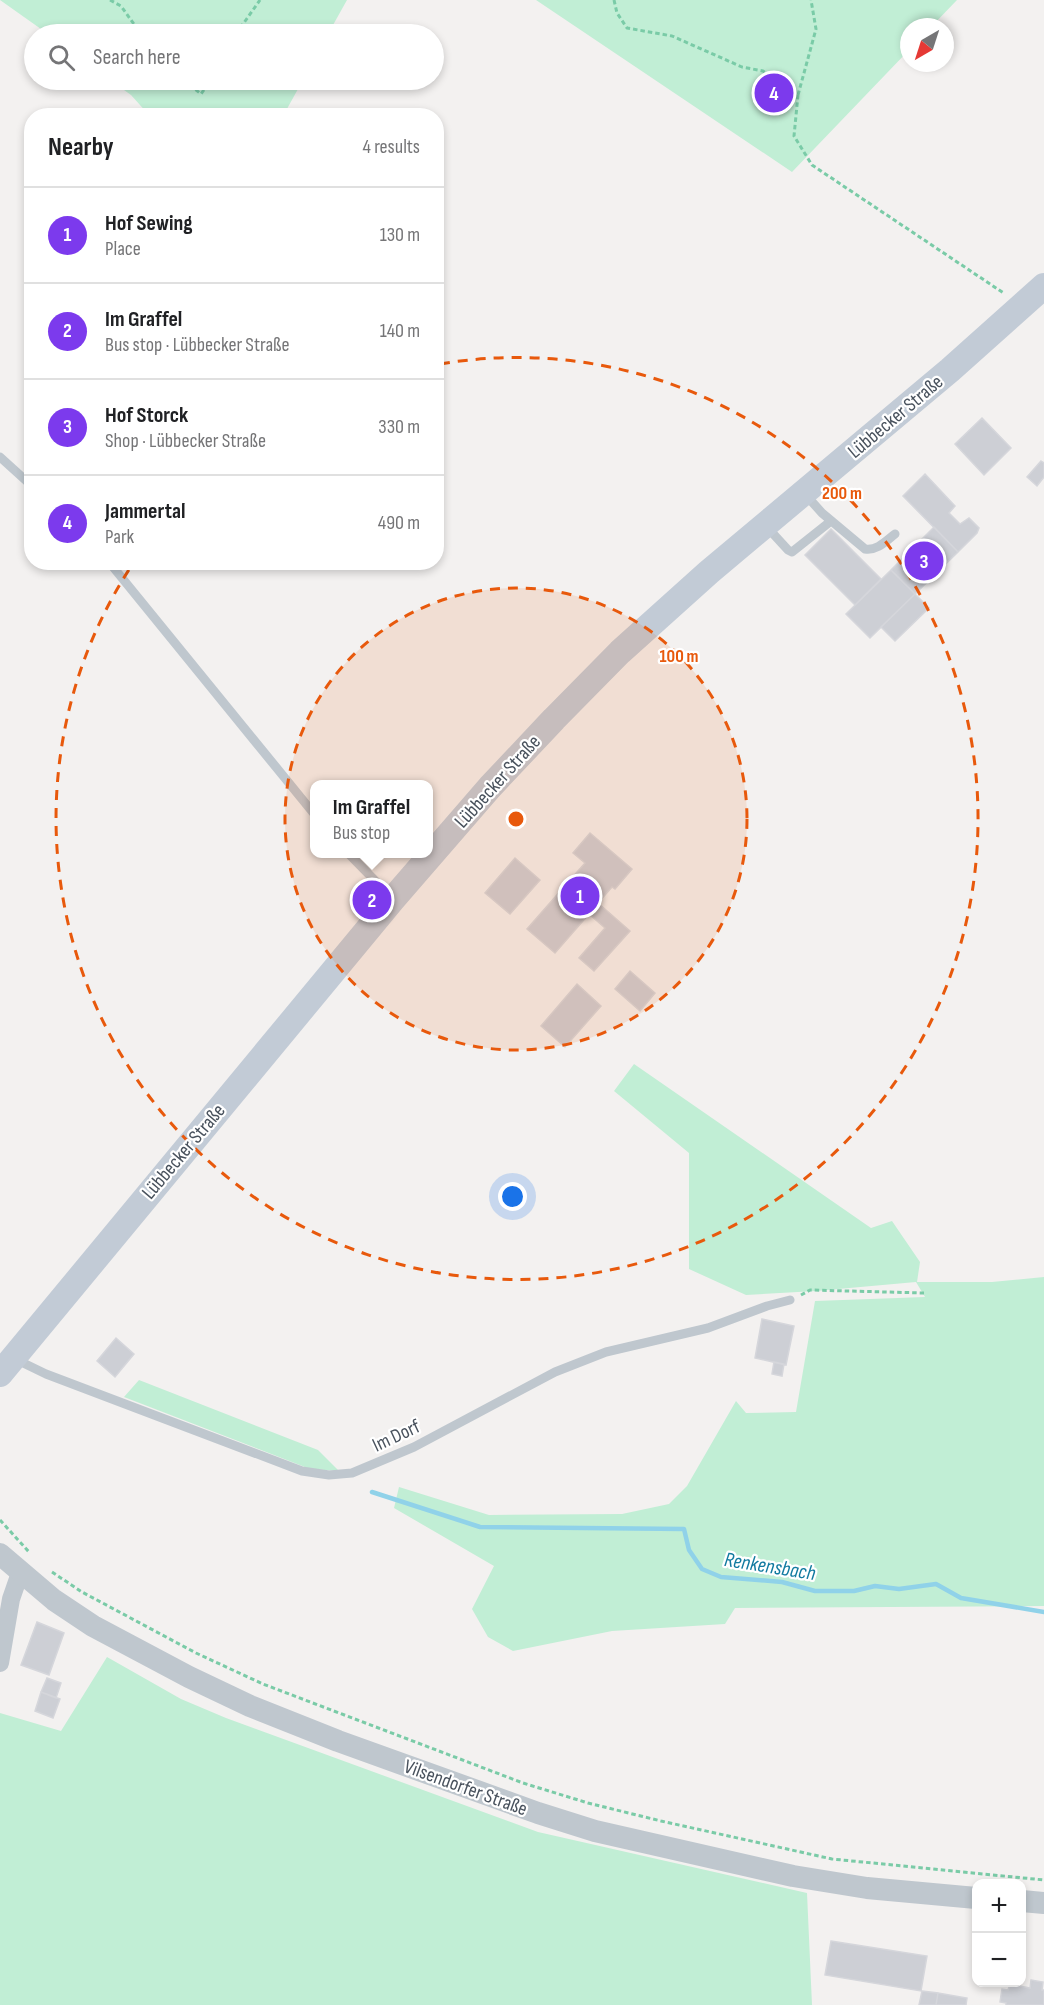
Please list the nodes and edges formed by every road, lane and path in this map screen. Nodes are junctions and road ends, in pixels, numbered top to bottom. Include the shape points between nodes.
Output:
1 (110, 0) edge
2 (260, 0) edge
3 (614, 0) edge
4 (811, 0) edge
5 (134, 24) edge
6 (243, 24) edge
7 (798, 95) junction
8 (1044, 286) edge
9 (1023, 306) junction
10 (0, 457) edge
11 (24, 479) edge
12 (804, 493) junction
13 (831, 521) junction
14 (764, 525) junction
15 (895, 534) dead end
16 (116, 570) edge
17 (310, 809) edge
18 (433, 853) edge
19 (353, 858) edge
20 (429, 858) edge
21 (393, 899) junction
22 (924, 1293) dead end
23 (790, 1300) joint
24 (6, 1366) edge
25 (0, 1520) edge
26 (0, 1554) edge
27 (45, 1565) dead end
28 (28, 1566) junction
29 (0, 1663) edge
30 (1044, 1880) edge
31 (972, 1898) edge
32 (1026, 1902) edge
33 (1044, 1903) edge

1 - 5 path via 121,6
2 - 6 path
3 - 7 path via 627,28 672,36 742,67 763,71
4 - 7 path via 816,29
7 - 9 path via 794,136 812,165
8 - 9 main road, Lübbecker Straße
9 - 12 main road, Lübbecker Straße
10 - 11 lane
12 - 13 lane
12 - 14 main road, Lübbecker Straße
13 - 14 lane via 792,552
13 - 15 lane via 865,549 878,547
14 - 18 main road, Lübbecker Straße via 620,652 554,718
16 - 17 lane
19 - 21 lane
20 - 21 main road, Lübbecker Straße
21 - 24 main road, Lübbecker Straße
22 - 23 path via 810,1290
23 - 24 lane, Im Dorf via 708,1328 606,1352 566,1368 377,1464 352,1473 329,1475 302,1471 46,1374
25 - 28 path
26 - 28 street, Vilsendorfer Straße
27 - 30 path via 82,1592 262,1684 522,1784 661,1821 832,1859
28 - 29 street via 10,1599
28 - 31 street, Vilsendorfer Straße via 54,1600 93,1626 189,1677 338,1741 538,1813 617,1836 793,1876
32 - 33 street

